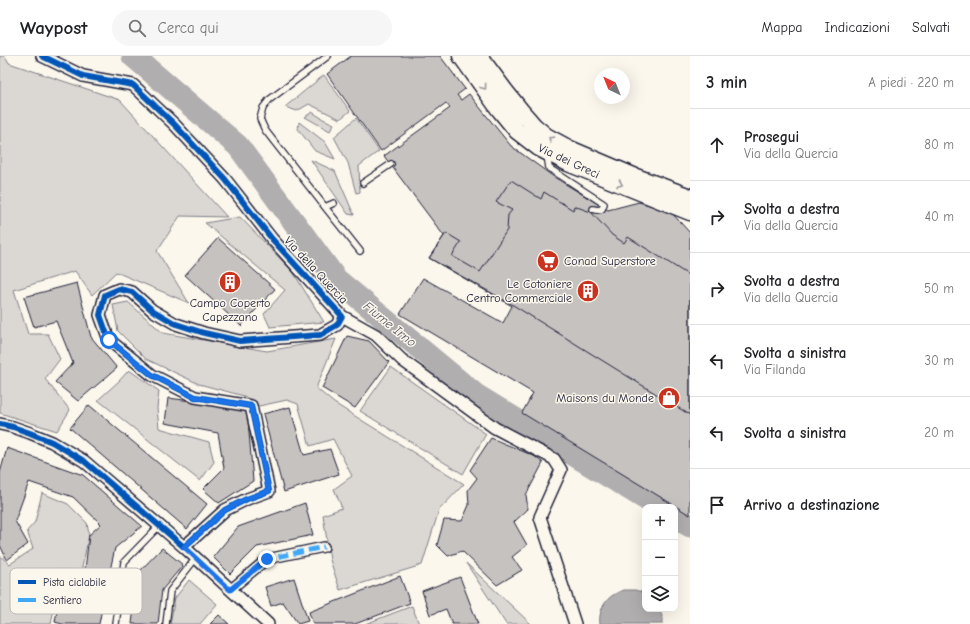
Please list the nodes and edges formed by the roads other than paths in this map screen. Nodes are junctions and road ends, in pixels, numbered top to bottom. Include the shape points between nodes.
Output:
1 (42, 56) edge
2 (328, 56) edge
3 (461, 56) edge
4 (479, 56) edge
5 (547, 153) junction
6 (391, 164) dead end
7 (363, 183) dead end
8 (690, 198) edge
9 (334, 203) dead end
10 (325, 207) junction
11 (593, 209) dead end
12 (690, 212) edge
13 (360, 251) dead end
14 (342, 316) junction
15 (0, 424) edge
16 (159, 526) junction
17 (184, 547) junction
18 (324, 547) dead end
19 (196, 558) junction
20 (123, 568) edge
21 (230, 590) junction
22 (117, 614) edge
23 (116, 624) edge
24 (166, 624) edge
25 (268, 624) edge
26 (575, 624) edge

1 - 14 street, Via della Quercia via 83,76 133,85 175,125 225,179 272,239
2 - 10 lane via 269,100 260,119 265,130
3 -> 5 main road, Via dei Greci via 517,131
8 -> 4 main road, Via dei Greci via 570,149 546,136 534,126
5 - 11 lane via 549,168 604,204 602,209
5 -> 12 main road, Via dei Greci
6 - 7 lane
9 - 10 lane
10 - 13 lane
14 - 17 street, Via della Quercia via 337,325 320,334 240,340 176,324 152,310 132,292 119,289 105,295 100,315 109,340 152,375 195,397 251,406 269,491 225,510
14 - 26 street via 376,335 402,360 495,428 554,459 561,470 540,517
15 - 16 street via 52,442 84,461
16 - 17 street
16 - 20 lane via 124,562
17 - 19 street
18 - 21 street via 267,559
19 - 21 street
19 - 24 lane via 170,591
21 - 25 street
22 - 23 lane

